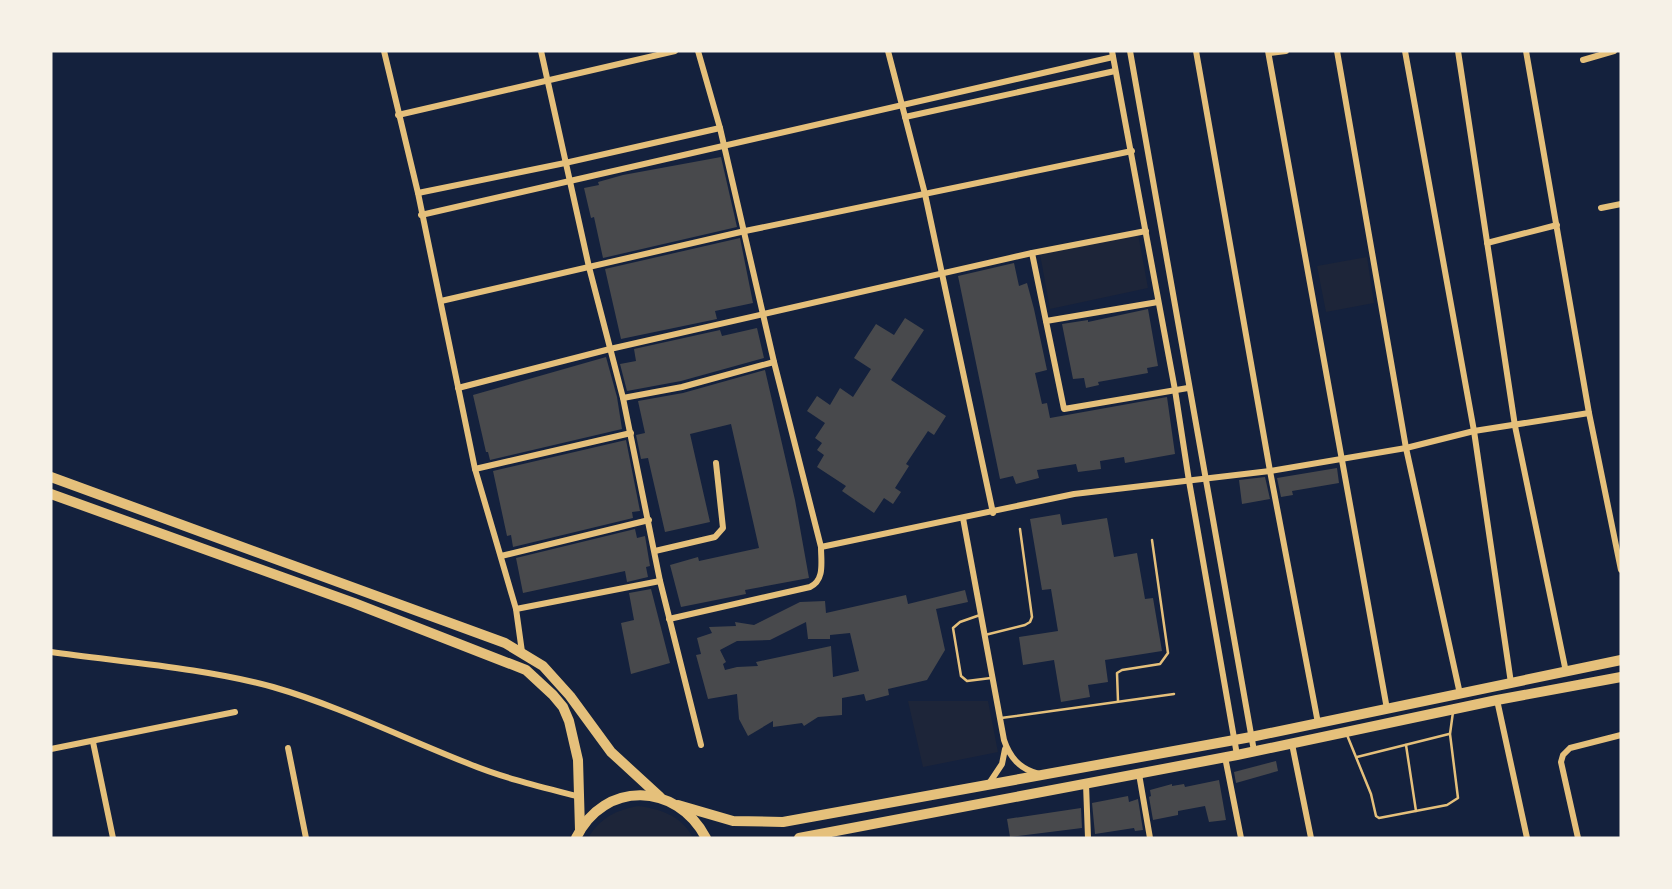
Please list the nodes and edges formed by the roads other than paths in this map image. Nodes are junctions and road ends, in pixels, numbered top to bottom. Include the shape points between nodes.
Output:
1 (384, 51) edge
2 (541, 51) edge
3 (675, 51) edge
4 (698, 51) edge
5 (888, 51) edge
6 (1129, 51) edge
7 (1196, 51) edge
8 (1286, 51) edge
9 (1338, 51) edge
10 (1405, 51) edge
11 (1458, 51) edge
12 (1526, 51) edge
13 (1614, 51) edge
14 (1269, 52) edge
15 (1112, 54) edge
16 (1583, 60) dead end
17 (1115, 71) junction
18 (547, 80) junction
19 (901, 104) junction
20 (398, 115) junction
21 (905, 117) junction
22 (720, 128) junction
23 (723, 146) junction
24 (1132, 150) junction
25 (565, 163) junction
26 (571, 182) junction
27 (418, 193) junction
28 (925, 194) junction
29 (1621, 204) edge
30 (1601, 208) dead end
31 (421, 215) junction
32 (1557, 225) junction
33 (745, 231) junction
34 (1146, 231) junction
35 (1487, 243) junction
36 (1032, 253) junction
37 (589, 267) junction
38 (943, 275) junction
39 (441, 301) junction
40 (1158, 302) junction
41 (1175, 313) junction
42 (1160, 315) junction
43 (764, 316) junction
44 (1046, 321) junction
45 (610, 349) junction
46 (774, 362) junction
47 (458, 388) junction
48 (1188, 388) junction
49 (1175, 390) junction
50 (623, 398) junction
51 (1589, 413) junction
52 (1515, 426) junction
53 (1474, 431) junction
54 (631, 433) junction
55 (1406, 448) junction
56 (1343, 458) junction
57 (716, 463) dead end
58 (475, 469) junction
59 (1270, 471) junction
60 (51, 477) edge
61 (1204, 480) junction
62 (1189, 481) junction
63 (51, 494) edge
64 (993, 513) junction
65 (963, 518) junction
66 (649, 520) junction
67 (1020, 529) dead end
68 (1152, 540) dead end
69 (821, 547) junction
70 (655, 551) junction
71 (501, 556) junction
72 (1621, 570) edge
73 (660, 581) junction
74 (516, 609) junction
75 (980, 615) junction
76 (669, 620) junction
77 (985, 635) junction
78 (51, 652) edge
79 (522, 652) junction
80 (1621, 660) edge
81 (1566, 672) junction
82 (1621, 677) edge
83 (992, 678) junction
84 (1511, 683) junction
85 (1174, 694) dead end
86 (1460, 694) junction
87 (1497, 700) junction
88 (1118, 701) junction
89 (1387, 709) junction
90 (1453, 709) junction
91 (235, 712) dead end
92 (1000, 718) junction
93 (1318, 723) junction
94 (1346, 732) junction
95 (1450, 734) junction
96 (1621, 735) edge
97 (1251, 737) junction
98 (1235, 739) junction
99 (1004, 740) junction
100 (93, 742) junction
101 (1292, 744) junction
102 (701, 745) dead end
103 (1406, 745) junction
104 (288, 748) dead end
105 (51, 750) edge
106 (1254, 751) junction
107 (1237, 755) junction
108 (1225, 757) junction
109 (1357, 757) junction
110 (1139, 774) junction
111 (1041, 775) junction
112 (1086, 784) junction
113 (988, 785) junction
114 (580, 797) junction
115 (660, 797) junction
116 (678, 806) junction
117 (1416, 811) junction
118 (578, 834) edge
119 (113, 838) edge
120 (306, 838) edge
121 (706, 838) edge
122 (799, 838) edge
123 (1088, 838) edge
124 (1150, 838) edge
125 (1241, 838) edge
126 (1311, 838) edge
127 (1527, 838) edge
128 (1578, 838) edge

1 - 20 street
2 - 18 street
3 - 18 street
4 - 22 street
5 - 19 street
6 - 41 street
7 - 59 street
8 - 14 street
9 - 55 street
10 - 53 street
11 - 35 street
12 - 32 street
13 - 16 street
14 - 56 street
15 - 17 street
15 - 19 street
17 - 21 street
17 - 24 street
18 - 20 street
18 - 25 street
19 - 21 street
19 - 23 street
20 - 27 street
21 - 28 street
22 - 23 street
22 - 25 street
23 - 26 street
23 - 33 street
24 - 28 street
24 - 34 street
25 - 26 street
25 - 27 street
26 - 31 street
26 - 37 street
27 - 31 street
28 - 33 street
28 - 38 street
29 - 30 street
31 - 39 street
32 - 35 street
32 - 51 street
33 - 37 street
33 - 43 street
34 - 36 street
34 - 40 street
35 - 52 street
36 - 38 street
36 - 44 street
37 - 39 street
37 - 45 street
38 - 43 street
38 - 64 street
39 - 47 street
40 - 42 street
40 - 44 street
41 - 42 street
41 - 48 street
42 - 49 street
43 - 45 street
43 - 46 street
44 - 49 street via 1064,408
45 - 47 street
45 - 50 street
46 - 50 street
46 - 69 street
47 - 58 street
48 - 49 street
48 - 61 street
49 - 62 street
50 - 54 street
51 - 52 street
51 - 72 street
52 - 53 street
52 - 81 street
53 - 55 street
53 - 84 street
54 - 58 street
54 - 66 street
55 - 56 street
55 - 86 street
56 - 59 street
56 - 89 street
57 - 70 street via 723,528 719,534
58 - 71 street
59 - 61 street
59 - 93 street
60 - 79 highway
61 - 62 street
61 - 97 street
62 - 64 street via 1074,494
62 - 98 street
63 - 114 highway via 526,670 563,707 578,760
64 - 65 street
65 - 69 street
65 - 75 street
66 - 70 street
66 - 71 street
67 - 77 lane via 1032,617 1024,625
68 - 88 lane via 1168,653 1160,664 1117,673
69 - 76 street via 817,583
70 - 73 street
71 - 74 street
73 - 74 street
73 - 76 street
74 - 79 street
75 - 77 street
75 - 83 lane via 953,628 961,676 967,681
76 - 102 street
77 - 83 street
78 - 114 street via 273,687 499,775
79 - 115 highway via 556,679 611,752
80 - 81 highway
81 - 84 highway
82 - 87 highway
83 - 92 street
84 - 86 highway
85 - 88 lane
86 - 89 highway
87 - 90 highway
87 - 127 street
88 - 92 lane
89 - 93 highway
90 - 94 highway
90 - 95 lane
91 - 100 street
92 - 99 street
93 - 97 highway
94 - 101 highway
94 - 109 lane
95 - 103 lane
95 - 117 lane via 1458,798
96 - 128 street via 1570,748 1563,755
97 - 98 highway
97 - 106 street
98 - 107 street
98 - 111 highway
99 - 111 street via 1017,764
99 - 113 street via 1002,764
100 - 105 street
100 - 119 street
101 - 106 highway
101 - 126 street
103 - 109 lane
103 - 117 lane
104 - 120 street
106 - 107 highway
107 - 108 highway
108 - 110 highway
108 - 125 street
109 - 117 lane via 1376,816
110 - 112 highway
110 - 124 street
111 - 113 highway
112 - 122 highway
112 - 123 street
113 - 116 highway via 783,822 733,821
114 - 118 highway
115 - 116 highway
115 - 118 highway via 614,800 589,818
116 - 121 highway via 691,815

